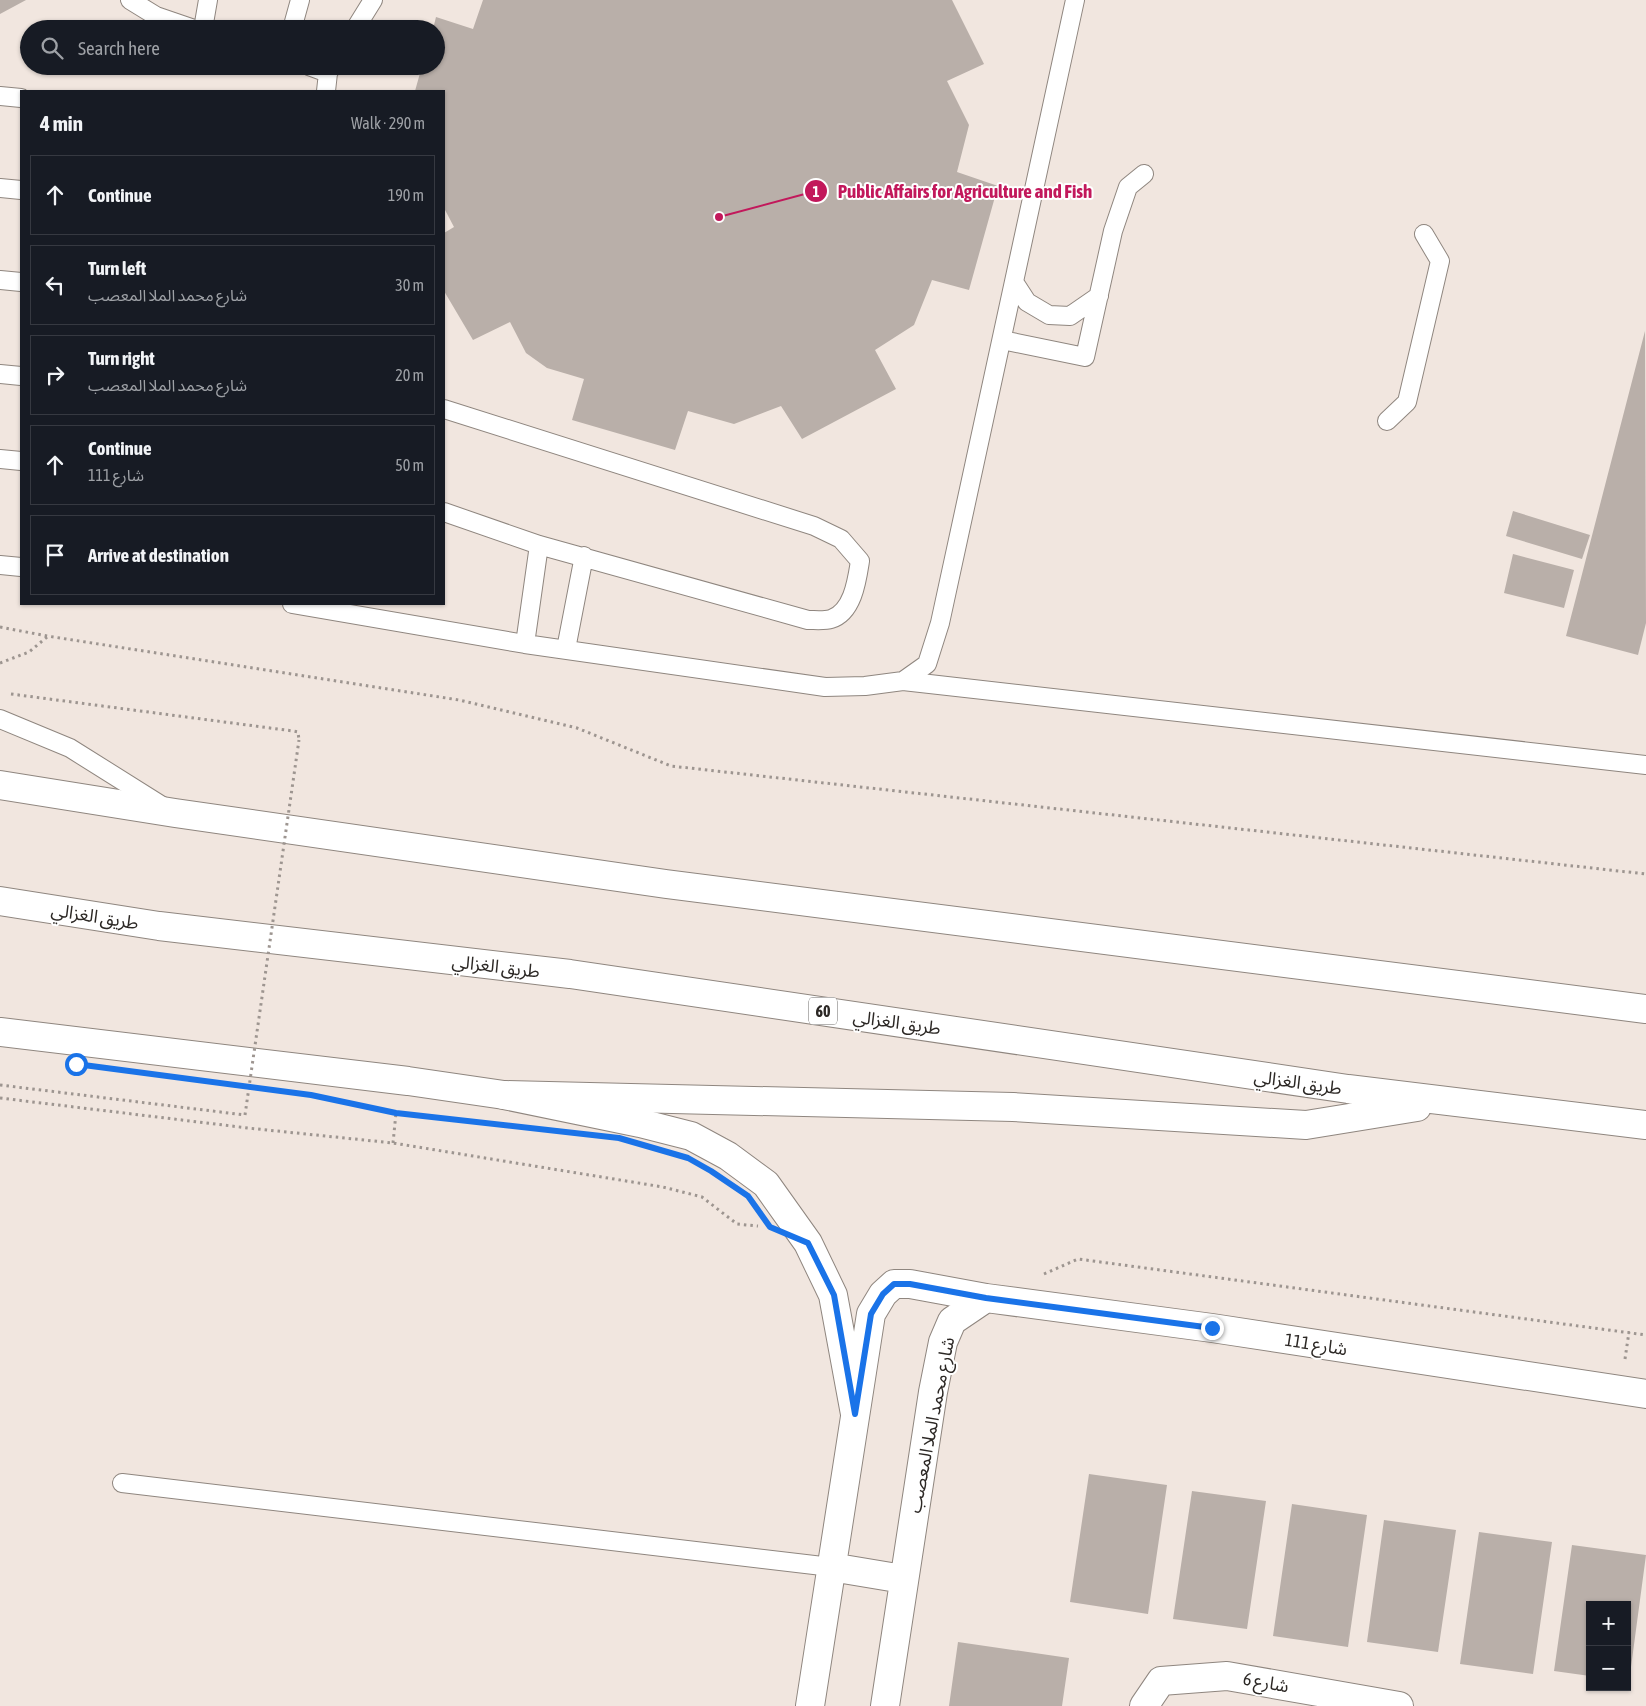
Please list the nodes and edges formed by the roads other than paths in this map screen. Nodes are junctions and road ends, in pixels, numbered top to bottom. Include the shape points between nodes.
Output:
1 (130, 0) edge
2 (208, 0) edge
3 (300, 0) edge
4 (373, 0) edge
5 (1075, 0) edge
6 (168, 20) edge
7 (204, 20) edge
8 (294, 20) edge
9 (361, 20) edge
10 (329, 75) edge
11 (326, 90) edge
12 (0, 96) edge
13 (20, 98) edge
14 (1144, 174) dead end
15 (0, 188) edge
16 (20, 190) edge
17 (1424, 234) dead end
18 (0, 280) edge
19 (20, 282) edge
20 (1014, 282) junction
21 (1099, 296) junction
22 (1002, 340) junction
23 (0, 374) edge
24 (20, 376) edge
25 (445, 409) edge
26 (1387, 421) dead end
27 (0, 459) edge
28 (20, 461) edge
29 (445, 512) edge
30 (539, 544) junction
31 (584, 556) junction
32 (0, 565) edge
33 (20, 567) edge
34 (298, 605) edge
35 (525, 644) junction
36 (566, 649) junction
37 (903, 681) junction
38 (0, 719) edge
39 (1646, 765) edge
40 (0, 785) edge
41 (175, 814) junction
42 (0, 901) edge
43 (1579, 999) junction
44 (1646, 1001) edge
45 (1646, 1009) edge
46 (0, 1032) edge
47 (504, 1095) junction
48 (1448, 1102) junction
49 (1646, 1125) edge
50 (986, 1298) junction
51 (1646, 1394) edge
52 (855, 1414) junction
53 (122, 1483) dead end
54 (831, 1567) junction
55 (903, 1579) junction
56 (810, 1706) edge
57 (885, 1706) edge
58 (1144, 1706) edge
59 (1399, 1706) edge

1 - 6 lane
2 - 7 lane
3 - 8 lane
4 - 9 lane
5 - 20 lane
10 - 11 lane
12 - 13 lane
14 - 21 lane via 1128,187 1113,231
15 - 16 lane
17 - 26 lane via 1440,261 1407,402
18 - 19 lane
20 - 21 lane via 1026,302 1049,315 1070,316
20 - 22 lane
21 - 22 lane via 1086,357
22 - 37 lane via 940,623 927,664
23 - 24 lane
25 - 31 lane via 814,526 842,539 860,561 857,586 847,606 832,619 808,620
27 - 28 lane
29 - 30 lane
30 - 31 lane
30 - 35 lane
31 - 36 lane
32 - 33 lane
34 - 35 lane
35 - 36 lane
36 - 37 lane via 825,687
37 - 39 lane
38 - 41 lane via 70,748
40 - 41 main road
41 - 43 main road via 666,884
42 - 48 main road, طريق الغزالي / 60 via 159,926 570,974
43 - 44 main road
43 - 45 main road
46 - 47 main road
47 - 48 main road via 1013,1107 1306,1125
47 - 52 main road via 691,1136 728,1156 766,1184 808,1243 834,1295
48 - 49 main road, طريق الغزالي / 60
50 - 51 main road, شارع 111 via 1222,1329
50 - 52 main road via 894,1284 883,1294 871,1314
50 - 55 main road, شارع محمد الملا المعصب via 952,1321 943,1342
52 - 54 main road
53 - 54 lane
54 - 55 main road
54 - 56 main road
55 - 57 main road, شارع محمد الملا المعصب
58 - 59 main road, شارع 6 via 1161,1680 1227,1676

